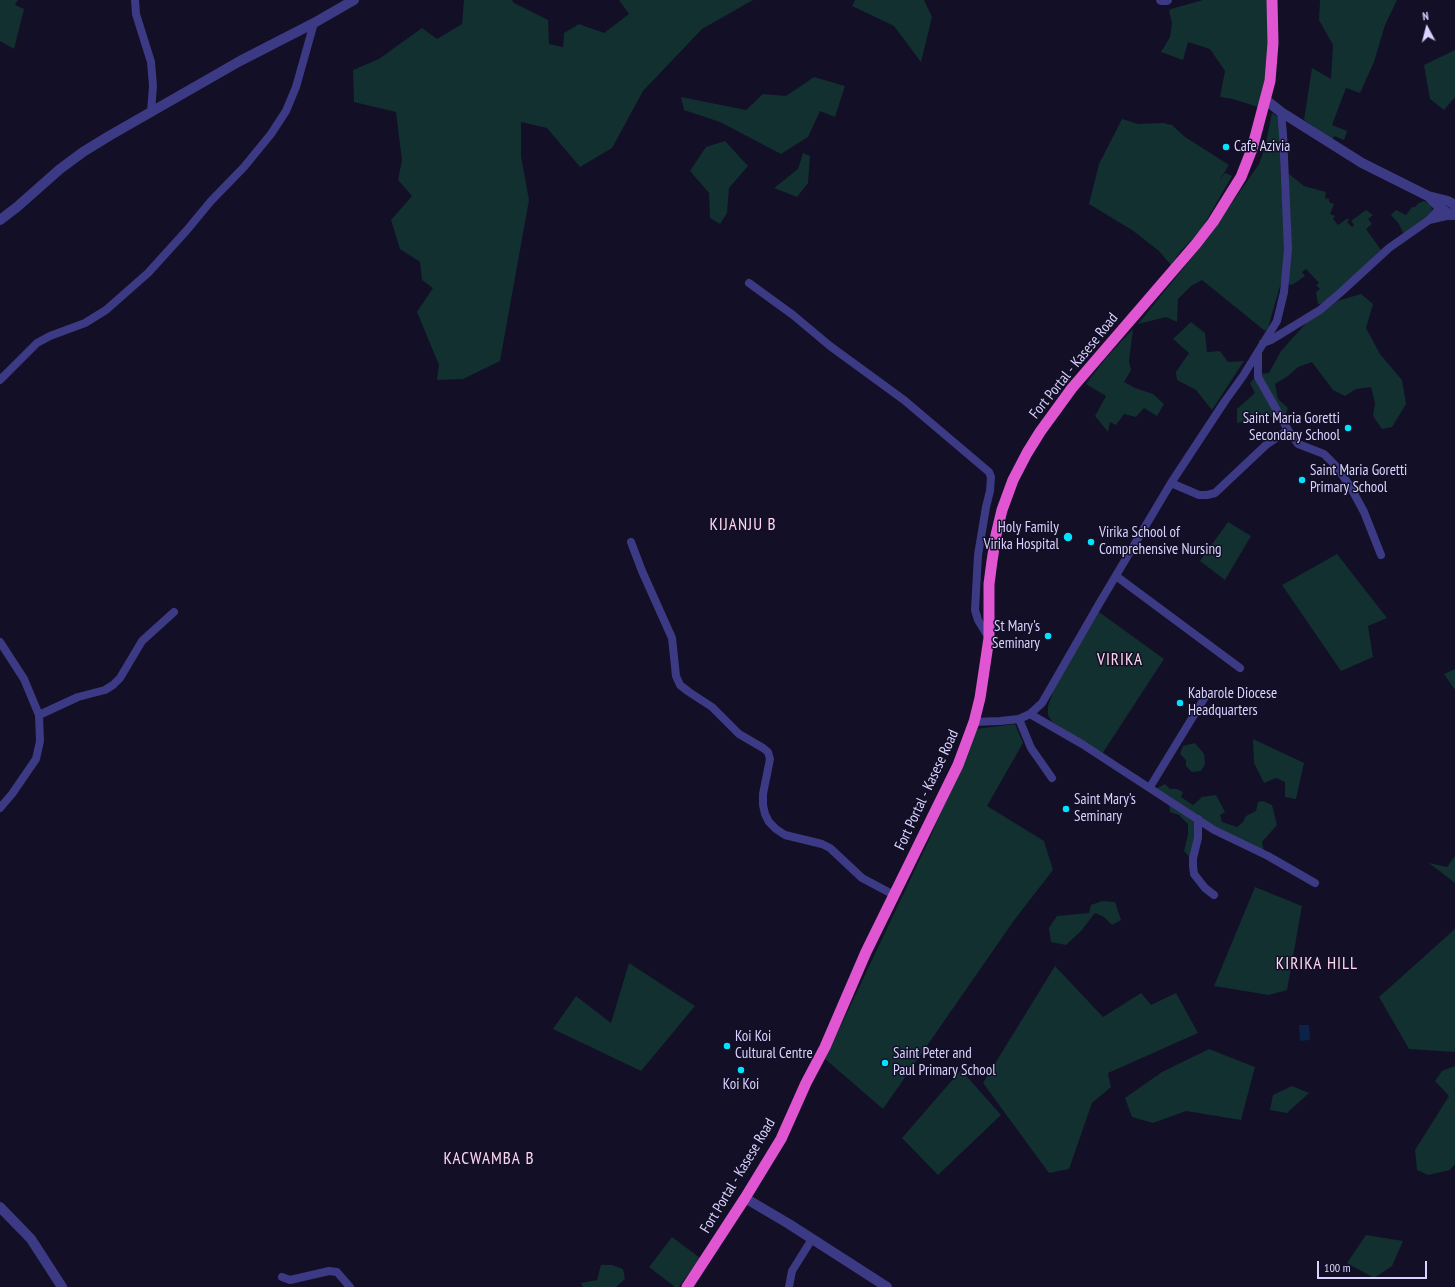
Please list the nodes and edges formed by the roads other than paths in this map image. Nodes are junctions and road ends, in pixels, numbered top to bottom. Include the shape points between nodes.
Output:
1 (135, 0) edge
2 (354, 0) edge
3 (1161, 0) edge
4 (1167, 0) edge
5 (1272, 0) edge
6 (314, 23) junction
7 (1266, 100) junction
8 (151, 112) junction
9 (1281, 112) junction
10 (1428, 196) junction
11 (1440, 208) junction
12 (1453, 208) edge
13 (0, 220) edge
14 (1429, 220) junction
15 (749, 283) dead end
16 (1263, 343) junction
17 (1258, 351) junction
18 (1243, 376) junction
19 (1258, 378) junction
20 (0, 380) edge
21 (1288, 430) junction
22 (1171, 483) junction
23 (631, 542) dead end
24 (1381, 555) dead end
25 (1116, 576) junction
26 (174, 612) dead end
27 (989, 638) junction
28 (0, 642) edge
29 (1240, 668) dead end
30 (1205, 697) dead end
31 (1030, 714) junction
32 (39, 715) junction
33 (1019, 719) junction
34 (974, 722) junction
35 (1052, 778) dead end
36 (1150, 787) junction
37 (0, 808) edge
38 (1198, 819) junction
39 (1315, 883) dead end
40 (894, 895) junction
41 (1214, 895) dead end
42 (745, 1198) junction
43 (0, 1208) edge
44 (812, 1239) junction
45 (282, 1277) dead end
46 (62, 1287) edge
47 (350, 1287) edge
48 (687, 1287) edge
49 (790, 1287) edge
50 (887, 1287) edge

1 - 8 street via 136,14 150,62 153,86
2 - 6 street
3 - 4 street
5 - 7 highway, Fort Portal - Kasese Road via 1273,43
6 - 8 street via 240,61
6 - 20 street via 296,87 286,111 244,167 148,272 106,310 85,323 37,343
7 - 9 street
7 - 27 highway, Fort Portal - Kasese Road via 1247,162 1238,182 1213,222 1182,262 1072,388 1027,453 1002,510 996,535 989,584
8 - 13 street via 83,152
9 - 10 street via 1348,155
9 - 16 street via 1288,249 1284,292 1276,321
10 - 11 street
10 - 12 street
11 - 12 street
11 - 14 street
12 - 14 street
14 - 16 street via 1389,248 1320,310
15 - 27 street via 904,400 989,472 990,491 978,555 975,610
16 - 17 street
17 - 18 street
17 - 19 street
18 - 19 street
18 - 22 street
19 - 21 street
21 - 22 street via 1266,445 1215,493 1199,495
21 - 24 street via 1298,444 1324,454 1335,465 1364,512
22 - 25 street
23 - 40 street via 672,638 676,676 680,685 712,707 739,734 768,752 770,759 763,805 769,822 785,835 830,848 862,878
25 - 29 street
25 - 31 street via 1042,703
26 - 32 street via 142,641 113,686 78,697
27 - 34 highway, Fort Portal - Kasese Road
28 - 32 street via 24,679
30 - 36 street
31 - 33 street
31 - 36 street
32 - 37 street via 40,741 36,759
33 - 34 street
33 - 35 street via 1032,748
34 - 40 highway, Fort Portal - Kasese Road via 958,765
36 - 38 street
38 - 39 street
38 - 41 street via 1198,838 1193,858 1194,874
40 - 42 highway, Fort Portal - Kasese Road via 781,1139
42 - 44 street
42 - 48 highway, Fort Portal - Kasese Road
43 - 46 street via 31,1239
44 - 49 street via 792,1271
44 - 50 street
45 - 47 street via 290,1280 329,1271 337,1272

